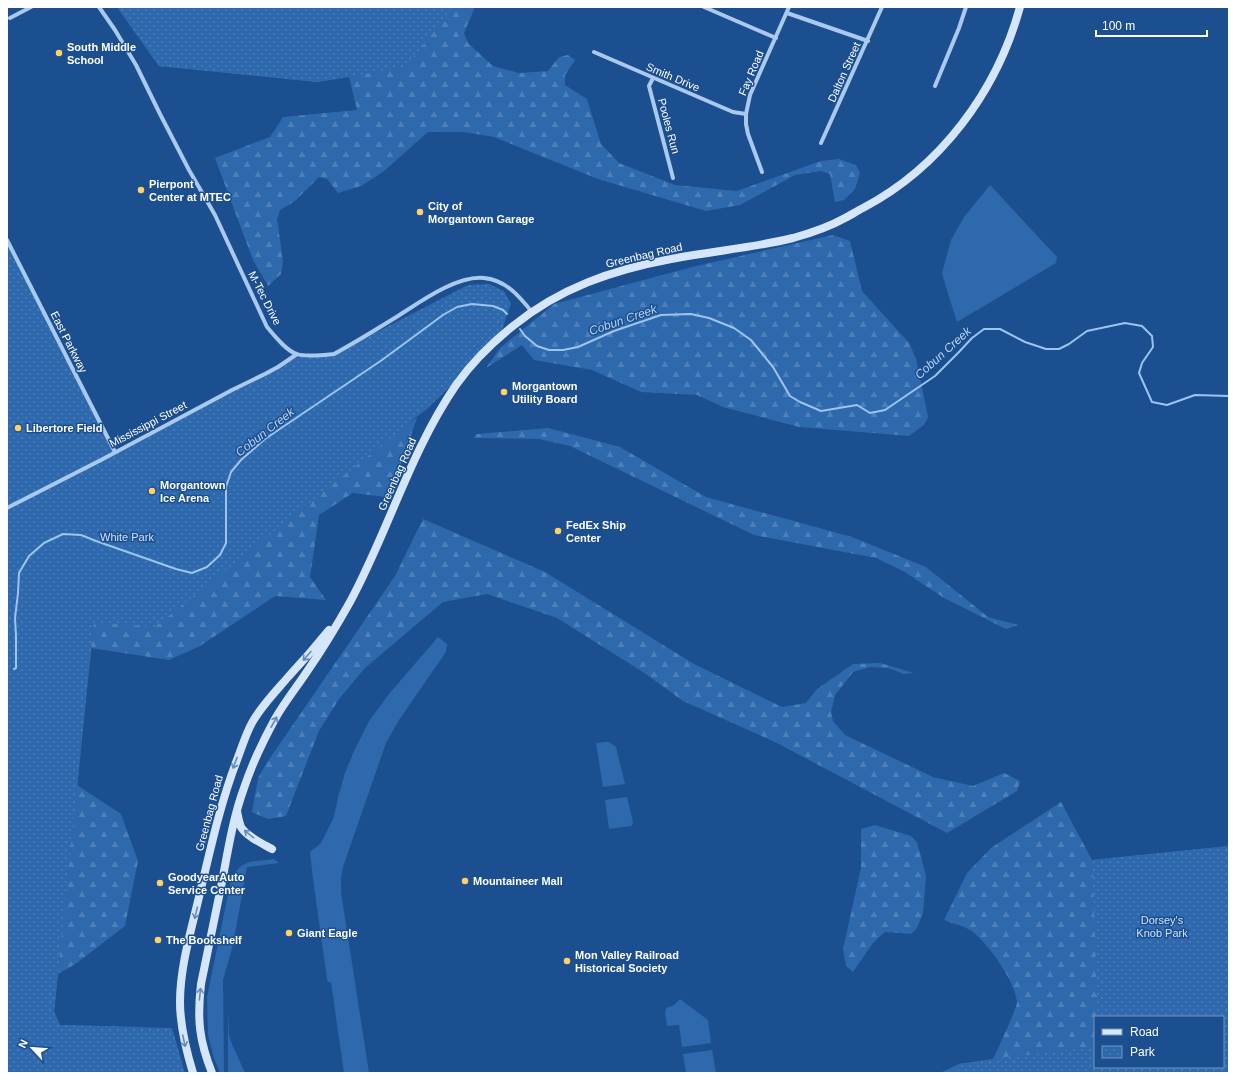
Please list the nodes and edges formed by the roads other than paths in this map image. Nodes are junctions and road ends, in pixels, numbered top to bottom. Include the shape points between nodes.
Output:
1 (31, 7) edge
2 (98, 7) edge
3 (704, 7) edge
4 (789, 7) edge
5 (882, 7) edge
6 (966, 7) edge
7 (1020, 7) edge
8 (787, 13) junction
9 (10, 18) dead end
10 (776, 38) junction
11 (868, 41) junction
12 (594, 52) dead end
13 (653, 78) junction
14 (935, 86) dead end
15 (746, 114) junction
16 (821, 143) dead end
17 (762, 172) dead end
18 (674, 178) dead end
19 (7, 240) edge
20 (532, 312) junction
21 (296, 354) junction
22 (115, 452) junction
23 (7, 508) edge
24 (342, 616) junction
25 (236, 811) junction
26 (272, 849) dead end
27 (193, 1073) edge
28 (212, 1073) edge

1 - 9 street
2 - 21 street, M-Tec Drive via 136,65 185,163 215,215 267,327
3 - 10 street
4 - 8 street, Fay Road
5 - 11 street, Dalton Street
6 - 14 street
7 - 20 main road, Greenbag Road via 1001,60 960,126 918,171 875,202 819,230 795,237 670,259 601,276
8 - 10 street, Fay Road
8 - 11 street
10 - 15 street, Fay Road via 750,95
11 - 16 street, Dalton Street
12 - 13 street, Smith Drive
13 - 15 street, Smith Drive via 733,112
13 - 18 street, Pooles Run via 649,86
15 - 17 street, Fay Road via 748,134
19 - 22 street, East Parkway
20 - 21 street via 511,289 499,282 472,278 453,284 334,354
20 - 24 main road, Greenbag Road via 478,359 458,382 444,404 417,454 370,562
21 - 22 street, Mississippi Street via 271,371
22 - 23 street, Mississippi Street
25 -> 24 main road, Greenbag Road via 262,742
24 -> 27 main road, Greenbag Road via 262,707 248,731 220,808 182,979 180,1000 183,1034
26 -> 25 main road via 244,831
28 -> 25 main road, Greenbag Road via 201,1040 198,1016 201,984

